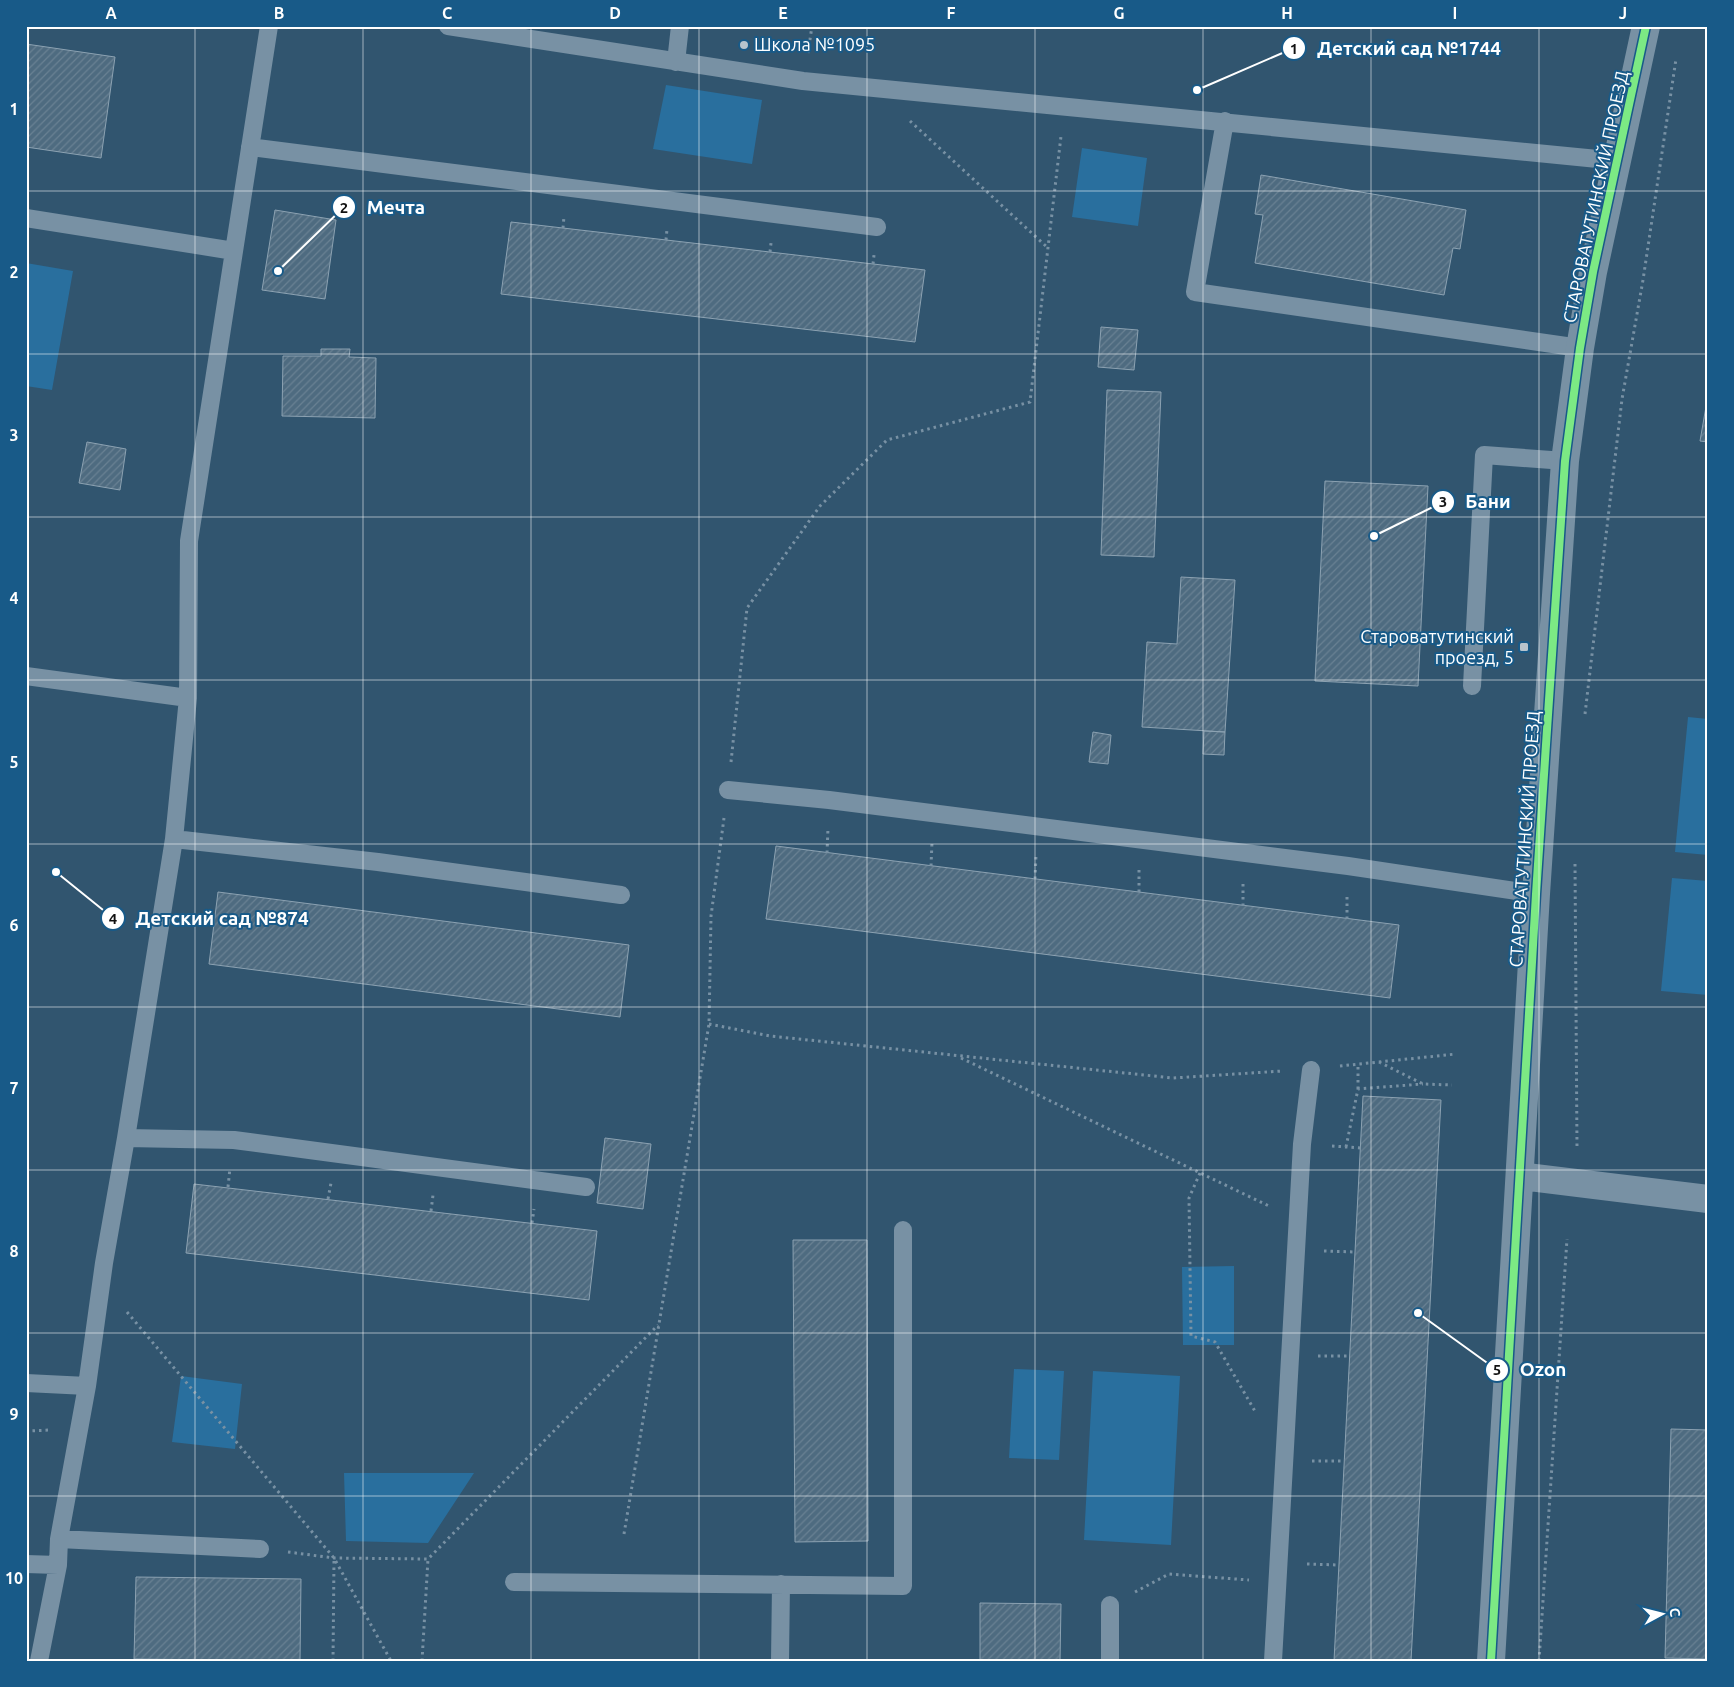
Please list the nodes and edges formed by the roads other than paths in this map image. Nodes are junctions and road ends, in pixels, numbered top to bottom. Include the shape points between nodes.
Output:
1 (269, 26) edge
2 (448, 26) edge
3 (680, 26) edge
4 (1646, 26) edge
5 (676, 62) junction
6 (1224, 121) junction
7 (250, 147) junction
8 (1618, 161) junction
9 (26, 218) edge
10 (877, 227) dead end
11 (234, 251) junction
12 (1580, 348) junction
13 (1565, 461) junction
14 (26, 676) edge
15 (1472, 686) dead end
16 (188, 698) junction
17 (728, 790) road end
18 (174, 839) junction
19 (1536, 894) junction
20 (621, 895) dead end
21 (1311, 1070) road end
22 (126, 1138) junction
23 (1520, 1176) junction
24 (586, 1187) dead end
25 (1708, 1199) edge
26 (903, 1230) dead end
27 (26, 1383) edge
28 (86, 1386) junction
29 (59, 1539) junction
30 (260, 1549) road end
31 (26, 1564) edge
32 (58, 1565) junction
33 (514, 1582) dead end
34 (781, 1584) junction
35 (1110, 1605) road end
36 (39, 1661) edge
37 (780, 1661) edge
38 (1110, 1661) edge
39 (1273, 1661) edge
40 (1491, 1661) edge

1 - 7 lane
2 - 5 lane
3 - 5 lane
4 - 8 street, СТАРОВАТУТИНСКИЙ ПРОЕЗД
5 - 6 lane via 804,81
6 - 8 lane
6 - 12 lane via 1195,292
7 - 10 lane
7 - 11 lane
8 - 12 street, СТАРОВАТУТИНСКИЙ ПРОЕЗД
9 - 11 lane
11 - 16 lane via 189,541
12 - 13 street, СТАРОВАТУТИНСКИЙ ПРОЕЗД
13 - 15 lane via 1484,455
13 - 19 street, СТАРОВАТУТИНСКИЙ ПРОЕЗД
14 - 16 lane
16 - 18 lane
17 - 19 lane via 1339,864
18 - 20 lane via 378,862
18 - 22 lane
19 - 23 street, СТАРОВАТУТИНСКИЙ ПРОЕЗД
21 - 39 lane via 1302,1144
22 - 24 lane via 234,1140
22 - 28 lane
23 - 25 street
23 - 40 street, СТАРОВАТУТИНСКИЙ ПРОЕЗД
26 - 34 lane via 903,1586
27 - 28 lane
28 - 29 lane
29 - 30 lane
29 - 32 lane
31 - 32 lane
32 - 36 lane
33 - 34 lane
34 - 37 lane
35 - 38 lane

